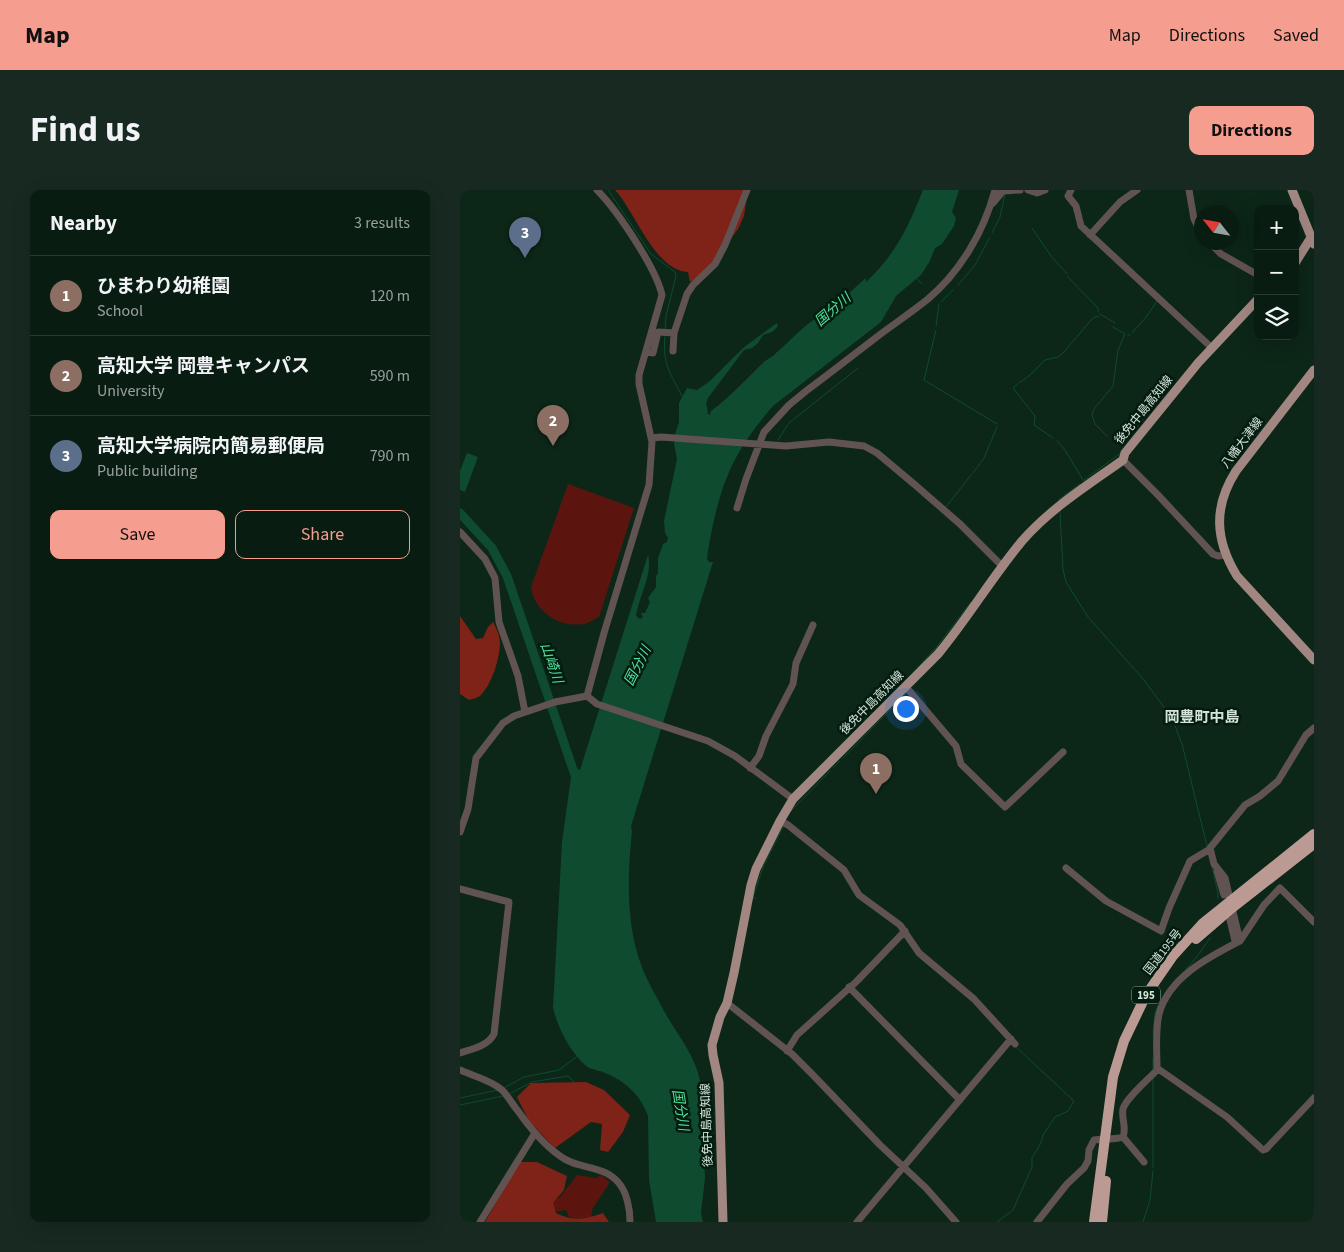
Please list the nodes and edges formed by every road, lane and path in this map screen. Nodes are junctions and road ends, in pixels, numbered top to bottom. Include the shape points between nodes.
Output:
1 (598, 190) edge
2 (747, 190) edge
3 (995, 190) edge
4 (1003, 190) edge
5 (1020, 190) edge
6 (1028, 190) edge
7 (1046, 190) edge
8 (1071, 190) edge
9 (1137, 190) edge
10 (1189, 190) edge
11 (1292, 190) edge
12 (991, 206) junction
13 (1194, 219) edge
14 (1090, 235) junction
15 (1313, 239) edge
16 (1217, 250) edge
17 (1299, 258) edge
18 (1254, 274) edge
19 (1254, 304) edge
20 (672, 333) junction
21 (1212, 348) junction
22 (673, 351) dead end
23 (647, 352) junction
24 (1314, 370) edge
25 (651, 438) junction
26 (759, 443) junction
27 (1123, 460) junction
28 (738, 508) dead end
29 (460, 532) edge
30 (1226, 554) junction
31 (1003, 567) junction
32 (813, 625) dead end
33 (1314, 660) edge
34 (906, 686) junction
35 (590, 699) junction
36 (526, 712) junction
37 (1314, 728) edge
38 (1063, 752) dead end
39 (750, 768) junction
40 (793, 799) junction
41 (780, 821) junction
42 (460, 832) edge
43 (1314, 834) edge
44 (1314, 844) edge
45 (1209, 850) junction
46 (1066, 868) dead end
47 (460, 889) edge
48 (1229, 901) junction
49 (1230, 920) dead end
50 (1314, 922) edge
51 (905, 931) junction
52 (1237, 942) junction
53 (849, 987) junction
54 (727, 1003) junction
55 (788, 1051) junction
56 (460, 1053) edge
57 (460, 1070) edge
58 (1155, 1072) junction
59 (1314, 1098) edge
60 (960, 1100) junction
61 (1132, 1120) dead end
62 (1126, 1127) junction
63 (535, 1133) junction
64 (1123, 1136) junction
65 (1107, 1138) junction
66 (1144, 1162) dead end
67 (904, 1167) junction
68 (480, 1222) edge
69 (630, 1222) edge
70 (723, 1222) edge
71 (856, 1222) edge
72 (956, 1222) edge
73 (1037, 1222) edge
74 (1094, 1222) edge
75 (1102, 1222) edge

1 - 23 street via 611,205 660,284 662,295
2 - 20 street via 725,245 715,264 687,294
3 - 12 street
4 - 5 street
4 - 12 street
6 - 7 street via 1037,193
8 - 14 street via 1068,196 1076,208 1080,225
9 - 14 street via 1120,202
10 - 13 street
11 - 15 main road
12 - 26 street via 979,233 945,282 789,406 764,432
14 - 21 street
15 - 17 main road
16 - 18 street
19 - 21 main road, 後免中島高知線
20 - 22 street
20 - 23 street via 658,332 653,353
21 - 27 main road, 後免中島高知線 via 1126,451
23 - 25 street via 639,384
24 - 30 main road, 八幡大津線 via 1228,483 1219,513 1219,530
25 - 26 street
25 - 35 street via 649,485 604,633
26 - 28 street
26 - 31 street via 792,446 857,444 872,450 960,524
27 - 30 street via 1213,554
27 - 31 main road, 後免中島高知線 via 1043,520
29 - 36 street via 485,559 495,578 499,622 518,676
30 - 33 main road, 八幡大津線 via 1237,576
31 - 34 main road, 後免中島高知線 via 959,628
32 - 39 street via 796,662 793,684 759,756
34 - 38 street via 956,746 961,764 1005,807
34 - 40 main road, 後免中島高知線
35 - 36 street via 555,702
35 - 39 street via 708,741
36 - 42 street via 502,723 476,758 468,809
37 - 45 street via 1306,735 1282,777 1241,809
39 - 40 street
40 - 41 main road, 後免中島高知線
41 - 51 street via 834,861 844,870 859,895
41 - 54 main road, 後免中島高知線 via 751,885
43 - 48 highway, 国道195号 / 195
44 - 48 highway, 国道195号 / 195
45 - 46 street via 1190,861 1161,932 1106,901
45 - 48 street via 1214,864 1225,878
47 - 56 street via 510,902 494,1034 487,1042
48 - 52 street
48 - 65 highway, 国道195号 / 195 via 1172,956 1132,1020 1113,1076
49 - 52 street
50 - 52 street via 1280,888
51 - 53 street
51 - 60 street via 919,953 974,999 1013,1042
52 - 58 street via 1193,968 1169,994 1157,1026
53 - 55 street via 798,1035
53 - 60 street
54 - 55 street
54 - 70 main road, 後免中島高知線 via 712,1050 719,1083
55 - 67 street
57 - 63 street via 503,1092
58 - 59 street via 1226,1117 1263,1150
58 - 62 street via 1125,1105 1122,1118
60 - 67 street
61 - 62 street
62 - 64 street
63 - 68 street
63 - 69 street via 573,1164 602,1171 616,1180 626,1197
64 - 65 street
64 - 66 street
65 - 73 street via 1094,1140 1084,1168
65 - 74 highway, 国道195号 / 195
65 - 75 highway, 国道195号 / 195
67 - 71 street
67 - 72 street

